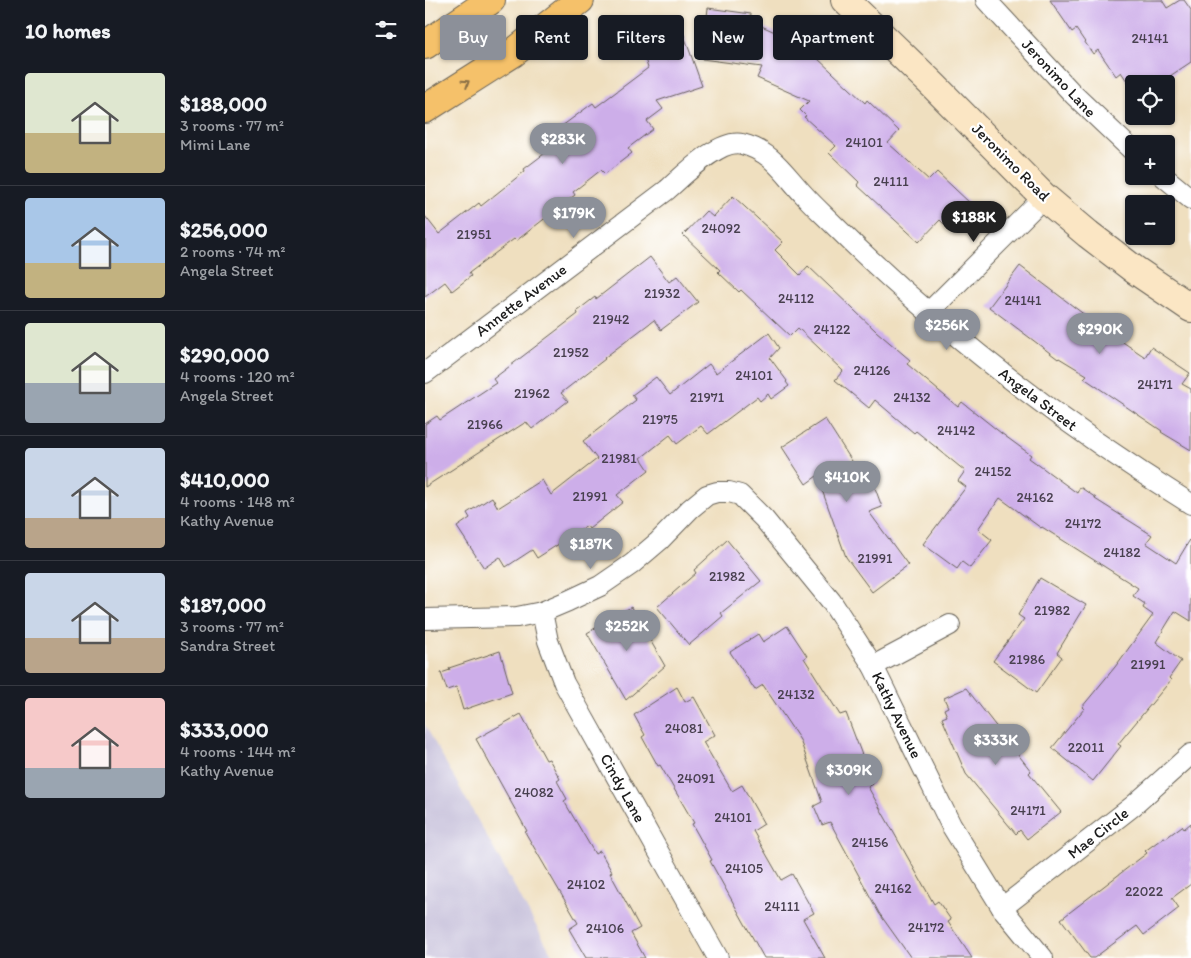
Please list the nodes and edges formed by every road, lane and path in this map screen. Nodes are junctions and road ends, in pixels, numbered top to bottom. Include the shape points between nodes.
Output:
1 (491, 0) edge
2 (580, 0) edge
3 (845, 0) edge
4 (986, 0) edge
5 (425, 45) edge
6 (425, 109) edge
7 (739, 143) joint
8 (1125, 143) edge
9 (1174, 185) edge
10 (1045, 197) junction
11 (1191, 199) edge
12 (1191, 308) edge
13 (929, 313) junction
14 (425, 373) edge
15 (1191, 504) edge
16 (542, 612) junction
17 (425, 619) edge
18 (949, 625) dead end
19 (873, 666) junction
20 (1191, 754) edge
21 (1002, 908) junction
22 (718, 958) edge
23 (1043, 958) edge

1 - 5 main road
6 -> 2 main road via 513,53
3 - 10 main road, Jeronimo Road
4 - 8 street, Jeronimo Lane via 1074,95
7 - 13 street, Angela Street via 761,150 776,163 874,265
7 - 14 street, Annette Avenue via 720,148 703,158 667,190
9 - 11 street
10 - 12 main road, Jeronimo Road via 1135,270
10 - 13 street
13 - 15 street, Angela Street via 1066,421
16 - 17 street via 517,617
16 - 19 street, Kathy Avenue via 600,586 632,564 707,495 729,492 740,495 764,519 831,601
16 - 22 street, Cindy Lane via 548,641 564,683
18 - 19 street
19 - 21 street, Kathy Avenue via 951,826
20 - 21 street, Mae Circle via 1133,806
21 - 23 street, Kathy Avenue

